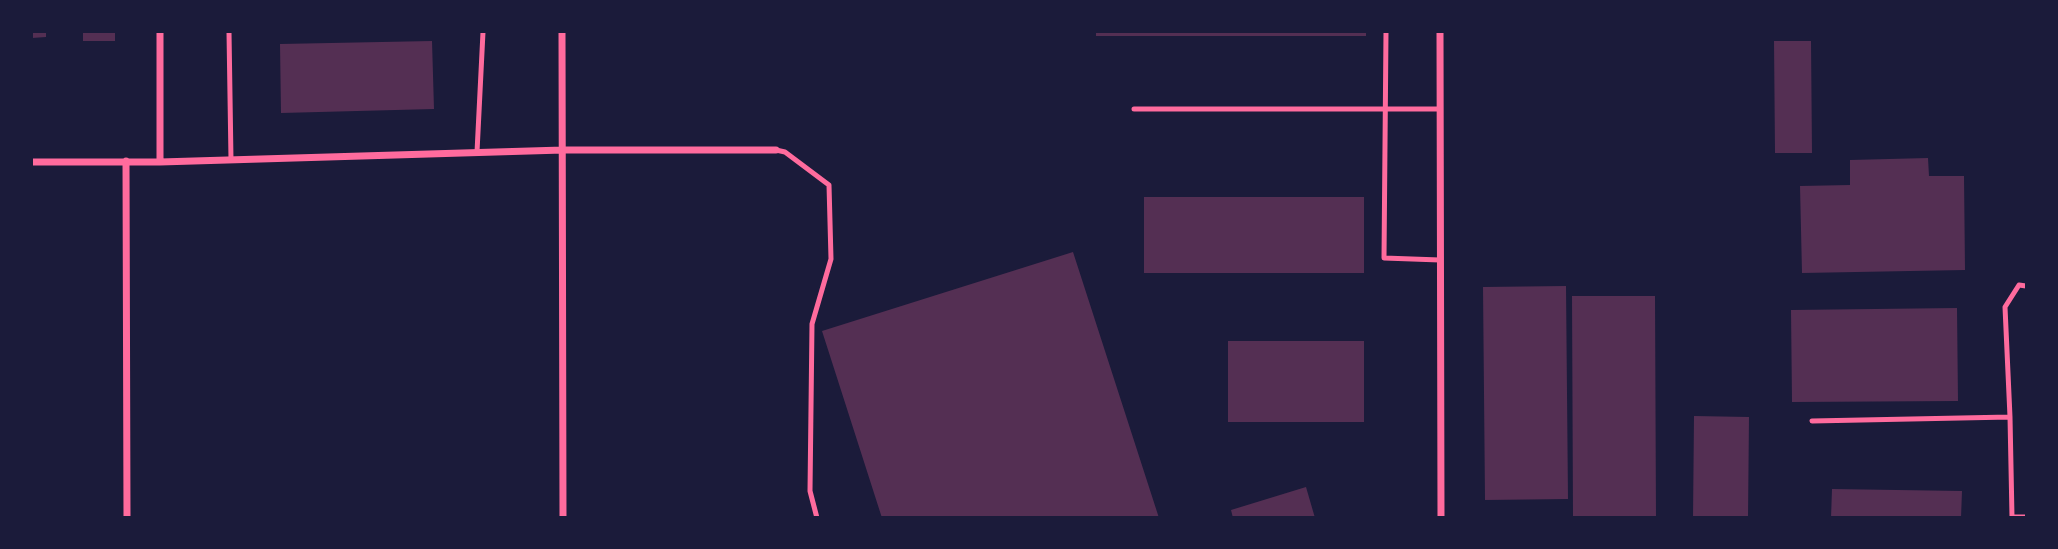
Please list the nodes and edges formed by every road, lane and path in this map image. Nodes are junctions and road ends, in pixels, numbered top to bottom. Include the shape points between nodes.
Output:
1 (160, 32) edge
2 (229, 32) edge
3 (483, 32) edge
4 (562, 32) edge
5 (1386, 32) edge
6 (1440, 32) edge
7 (1134, 108) dead end
8 (1384, 110) junction
9 (1440, 110) junction
10 (564, 149) junction
11 (776, 150) joint
12 (477, 152) junction
13 (231, 160) junction
14 (126, 161) junction
15 (32, 162) edge
16 (160, 162) junction
17 (1440, 260) junction
18 (2026, 286) edge
19 (2010, 417) junction
20 (1812, 421) dead end
21 (127, 517) edge
22 (564, 517) edge
23 (817, 517) edge
24 (1441, 517) edge
25 (2026, 517) edge

1 - 16 street
2 - 13 lane
3 - 12 lane
4 - 10 street
5 - 8 lane
6 - 9 street
7 - 8 lane
8 - 9 lane
8 - 17 lane via 1384,258
9 - 17 street
10 - 11 street
10 - 12 street
10 - 22 street
11 - 23 lane via 829,185 831,259 812,324 810,491
12 - 13 street
13 - 16 street
14 - 15 street
14 - 16 street
14 - 21 street
17 - 24 street
18 - 19 lane via 2019,285 2006,307
19 - 20 lane
19 - 25 lane via 2012,517

